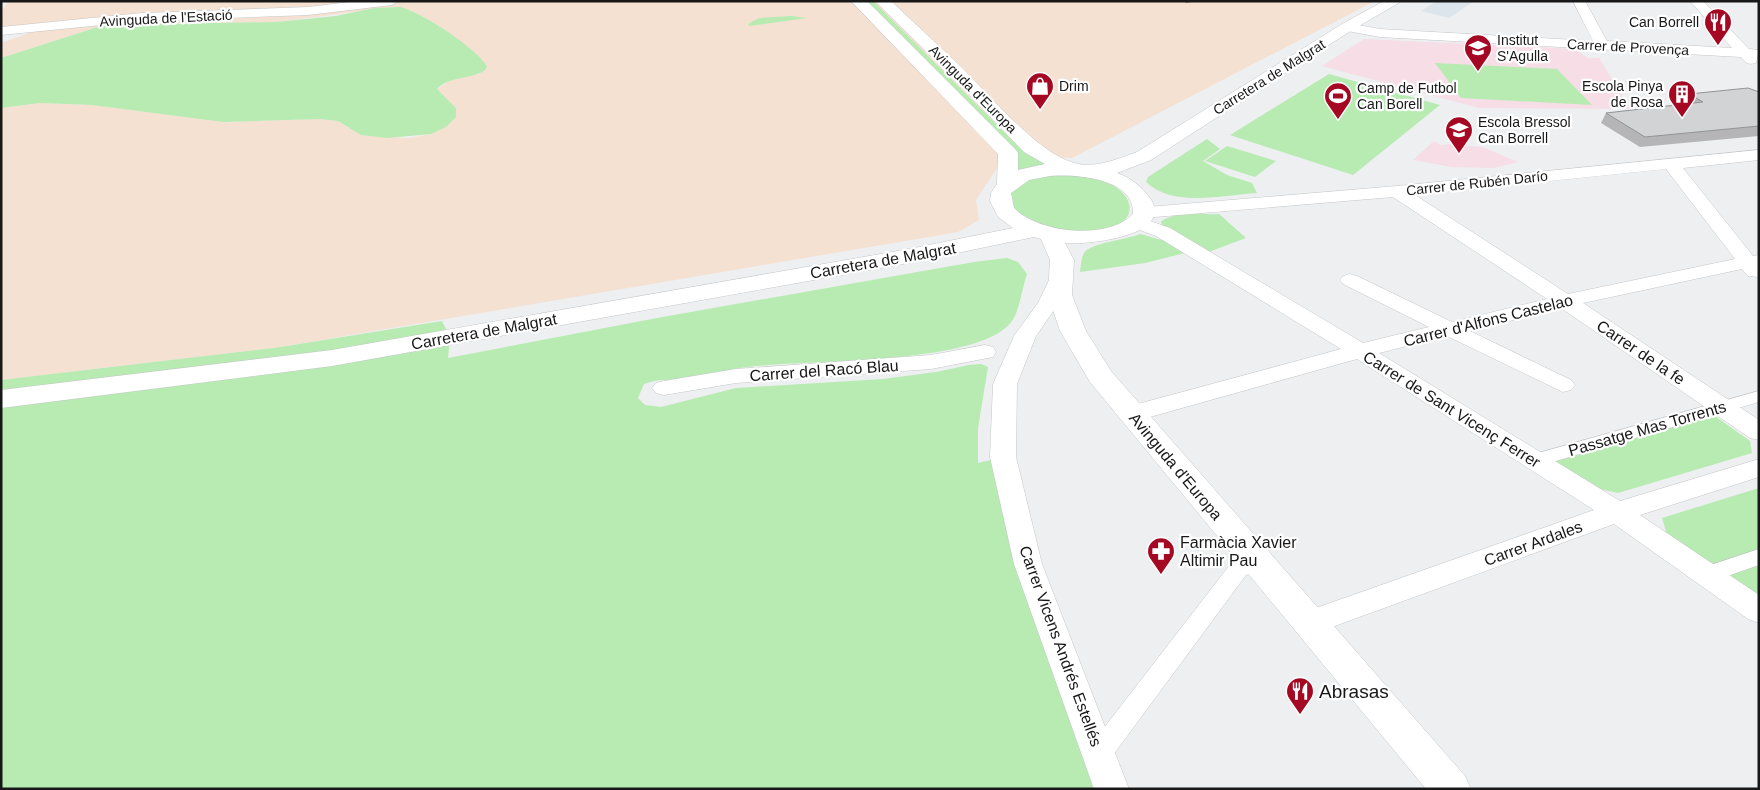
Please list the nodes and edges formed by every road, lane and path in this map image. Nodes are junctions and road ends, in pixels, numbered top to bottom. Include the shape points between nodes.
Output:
1 (392, 1) edge
2 (858, 1) edge
3 (882, 1) edge
4 (1396, 1) edge
5 (1578, 1) edge
6 (1696, 1) edge
7 (1347, 27) junction
8 (1, 31) edge
9 (1603, 46) junction
10 (1754, 55) edge
11 (1759, 68) edge
12 (1759, 155) edge
13 (1144, 156) junction
14 (1671, 164) junction
15 (1078, 170) junction
16 (1007, 184) junction
17 (1398, 191) junction
18 (1137, 204) junction
19 (1004, 210) junction
20 (1043, 232) junction
21 (1088, 238) junction
22 (964, 246) junction
23 (1755, 267) edge
24 (1060, 269) junction
25 (1350, 280) dead end
26 (1564, 301) junction
27 (1448, 329) junction
28 (1025, 336) junction
29 (1360, 351) junction
30 (985, 352) junction
31 (1014, 361) junction
32 (1563, 385) dead end
33 (664, 388) dead end
34 (1759, 396) edge
35 (1, 399) edge
36 (1721, 407) junction
37 (1132, 414) junction
38 (1759, 432) edge
39 (1535, 461) junction
40 (1759, 468) edge
41 (1616, 512) junction
42 (1759, 557) edge
43 (1259, 564) junction
44 (1707, 575) junction
45 (1759, 610) edge
46 (1310, 623) junction
47 (1099, 754) junction
48 (1112, 789) edge
49 (1451, 789) edge

1 - 8 street, Avinguda de l'Estació via 308,11 142,17
2 - 16 street, Avinguda d'Europa via 1008,153
3 - 15 street, Avinguda d'Europa via 1031,148
4 - 7 street, Carretera de Malgrat
5 - 9 street
6 - 10 street
7 - 9 street, Carrer de Provença via 1380,33
7 - 13 street, Carretera de Malgrat
9 - 10 street, Carrer de Provença
10 - 11 street
12 - 14 street, Carrer de Rubén Darío
13 - 15 street, Carretera de Malgrat via 1112,168
13 - 18 street, Carretera de Malgrat via 1131,172
14 - 17 street, Carrer de Rubén Darío
14 - 23 street
15 - 16 street via 1033,172
15 - 18 street via 1111,178
16 - 19 street, Avinguda d'Europa via 1000,196
17 - 18 street, Carrer de Rubén Darío via 1194,206
17 - 26 street, Carrer de la fe
18 - 21 street via 1117,233
18 - 29 street, Carrer de Sant Vicenç Ferrer via 1163,232
19 - 20 street via 1020,223
19 - 22 street, Carretera de Malgrat
20 - 21 street
20 - 22 street, Carretera de Malgrat
20 - 24 street, Avinguda d'Europa
21 - 24 street
22 - 35 street, Carretera de Malgrat via 332,358
23 - 26 street, Carrer d'Alfons Castelao
24 - 28 street, Carrer Vicens Andrés Estellés via 1048,303
24 - 37 street, Avinguda d'Europa via 1060,295 1073,331 1100,376
25 - 27 street
26 - 27 street, Carrer d'Alfons Castelao
26 - 36 street, Carrer de la fe
27 - 29 street, Carrer d'Alfons Castelao
27 - 32 street
28 - 30 street, Carrer del Racó Blau
28 - 31 street, Carrer Vicens Andrés Estellés
29 - 37 street, Carrer d'Alfons Castelao
29 - 39 street, Carrer de Sant Vicenç Ferrer
30 - 31 street, Carrer del Racó Blau
30 - 33 street, Carrer del Racó Blau via 931,362 736,376
31 - 47 street, Carrer Vicens Andrés Estellés via 1005,384 1003,457 1028,564
34 - 36 street, Passatge Mas Torrents
36 - 38 street, Carrer de la fe
36 - 39 street, Passatge Mas Torrents
37 - 43 street, Avinguda d'Europa
39 - 41 street, Carrer de Sant Vicenç Ferrer
40 - 41 street, Carrer Ardales
41 - 44 street, Carrer de Sant Vicenç Ferrer
41 - 46 street, Carrer Ardales
42 - 44 street
43 - 46 street, Avinguda d'Europa
43 - 47 street via 1239,568
44 - 45 street, Carrer de Sant Vicenç Ferrer
46 - 49 street, Avinguda d'Europa
47 - 48 street, Carrer Vicens Andrés Estellés

